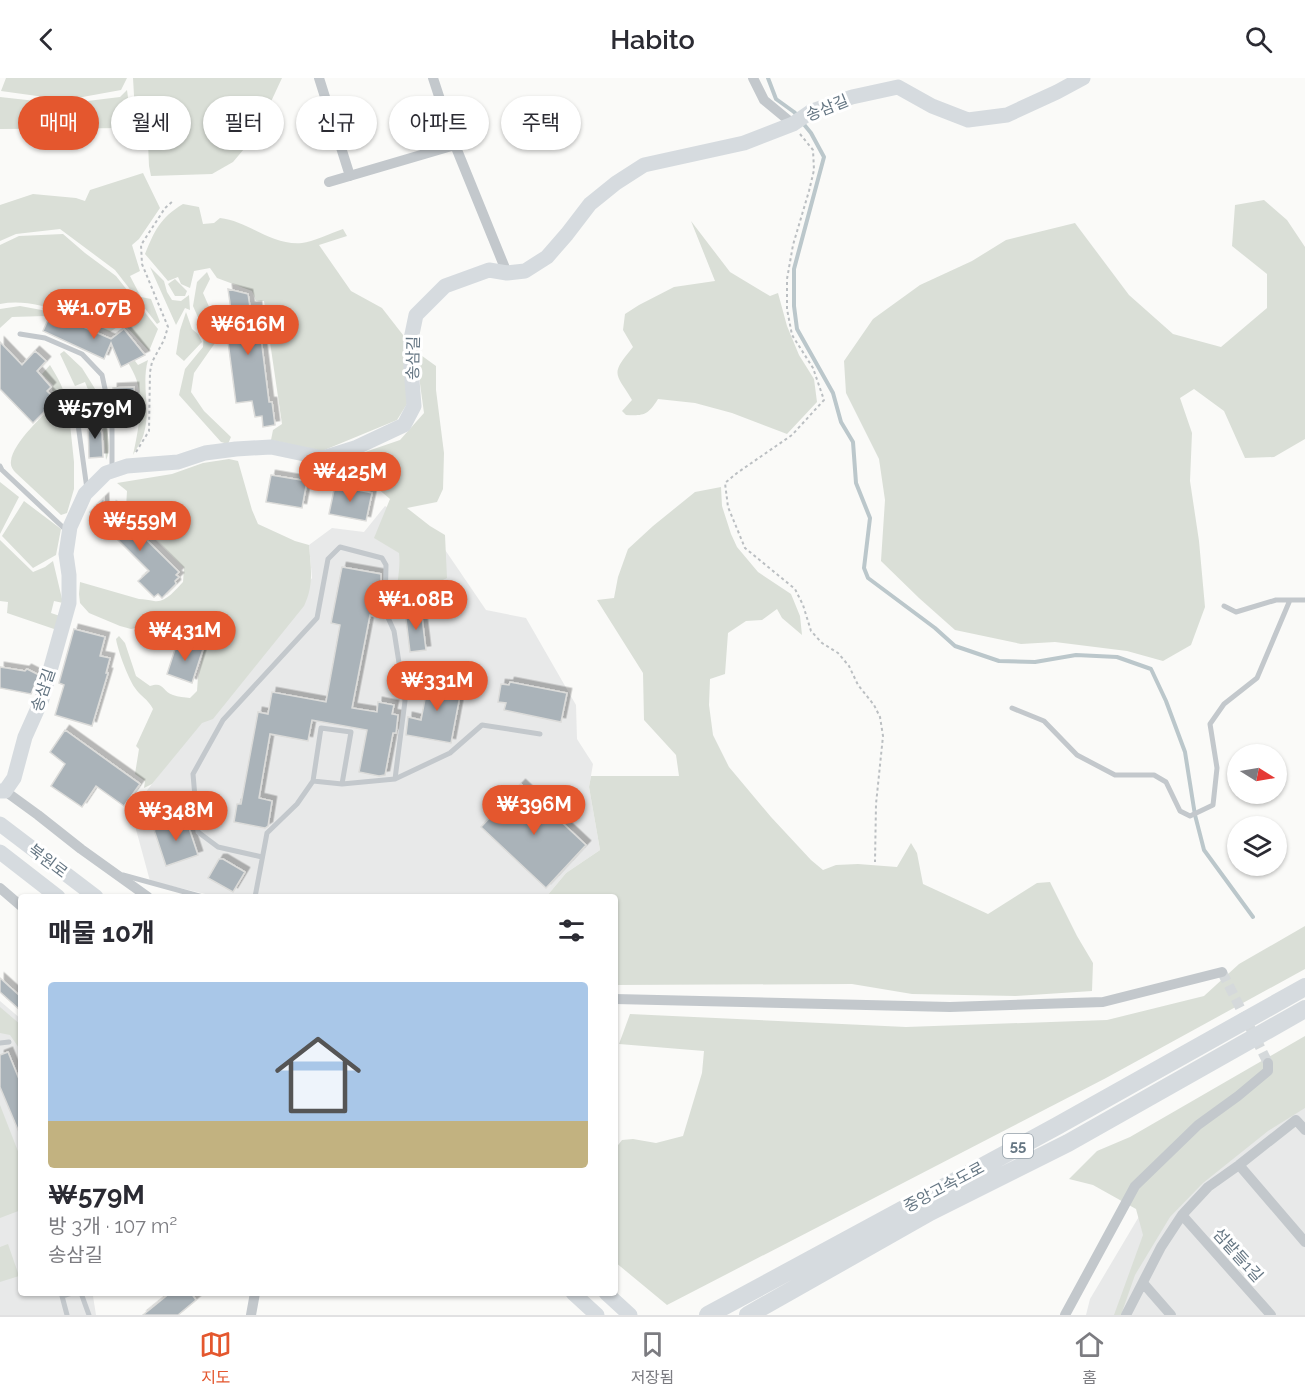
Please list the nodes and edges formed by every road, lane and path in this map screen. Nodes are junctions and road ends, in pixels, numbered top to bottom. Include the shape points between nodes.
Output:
1 (319, 78) edge
2 (433, 78) edge
3 (753, 78) edge
4 (1083, 78) edge
5 (439, 96) edge
6 (793, 124) junction
7 (441, 150) edge
8 (457, 150) edge
9 (350, 176) junction
10 (329, 182) dead end
11 (174, 200) dead end
12 (507, 273) junction
13 (20, 334) dead end
14 (76, 417) dead end
15 (0, 466) edge
16 (119, 468) junction
17 (88, 491) junction
18 (69, 533) junction
19 (1290, 600) junction
20 (1305, 600) edge
21 (1224, 606) dead end
22 (1012, 708) dead end
23 (540, 734) dead end
24 (395, 778) junction
25 (313, 781) junction
26 (342, 784) junction
27 (2, 791) edge
28 (0, 824) edge
29 (0, 852) edge
30 (262, 857) junction
31 (875, 862) dead end
32 (116, 873) junction
33 (0, 888) edge
34 (54, 894) edge
35 (92, 894) edge
36 (144, 894) edge
37 (192, 894) edge
38 (256, 894) edge
39 (18, 903) edge
40 (1222, 972) dead end
41 (1305, 987) edge
42 (618, 999) edge
43 (1305, 1010) edge
44 (9, 1042) dead end
45 (0, 1043) edge
46 (1268, 1063) dead end
47 (1305, 1130) edge
48 (1239, 1165) junction
49 (1182, 1215) junction
50 (1305, 1241) edge
51 (1143, 1283) junction
52 (62, 1296) edge
53 (82, 1296) edge
54 (254, 1296) edge
55 (576, 1296) edge
56 (609, 1296) edge
57 (68, 1315) edge
58 (89, 1315) edge
59 (251, 1315) edge
60 (597, 1315) edge
61 (630, 1315) edge
62 (708, 1315) edge
63 (749, 1315) edge
64 (1065, 1315) edge
65 (1126, 1315) edge
66 (1171, 1315) edge
67 (1271, 1315) edge

1 - 9 street
2 - 5 street
3 - 6 street via 765,100
4 - 6 street, 송삼길 via 1007,115 968,120 898,87 812,111
6 - 12 street, 송삼길 via 744,143 644,165 590,204 547,257 525,271
6 - 31 path via 813,150 814,170 793,244 787,309 792,335 813,368 824,400 792,435 725,483 728,507 745,548 795,589 811,631 838,652 880,717 883,736
7 - 9 street
8 - 12 street
9 - 10 street
11 - 16 path via 141,245 142,264 168,327 150,372 149,431
12 - 16 street, 송삼길 via 489,270 445,286 416,315 411,339 414,406 404,424 355,448 323,458 271,447 205,453 178,462
13 - 16 lane via 45,338 82,354 102,375
14 - 17 lane
15 - 18 lane
16 - 17 street, 송삼길 via 106,473
17 - 18 street, 송삼길
18 - 27 street, 송삼길 via 69,603 42,699 25,737 14,778
19 - 20 lane
19 - 21 lane via 1276,600 1236,612
19 - 22 lane via 1257,678 1224,704 1210,724 1217,768 1213,805 1190,816 1180,810 1166,782 1154,775 1115,775 1077,755 1044,721
23 - 24 lane via 482,725 450,753
24 - 26 lane
24 - 30 lane via 405,701 394,631 385,611 386,565 382,558 340,547 328,559 317,618 223,720 193,774 198,832 218,847
25 - 26 lane
25 - 26 lane via 321,728 351,732
25 - 30 lane via 267,834
27 - 32 street
28 - 35 street, 북원로
29 - 34 street, 북원로
30 - 38 lane
32 - 36 street
32 - 37 lane
33 - 39 street
40 - 42 street via 1103,1002 950,1007
41 - 62 highway, 중앙고속도로 / 55
43 - 63 highway, 중앙고속도로 / 55 via 1068,1143 930,1212
44 - 45 lane
46 - 64 street via 1268,1071 1198,1125 1136,1186
47 - 48 street via 1296,1120
48 - 49 street via 1208,1187
48 - 50 street
49 - 51 street
49 - 67 street, 섬밭들1길
51 - 65 street
51 - 66 street
52 - 57 lane
53 - 58 lane
54 - 59 street
55 - 60 street
56 - 61 street

